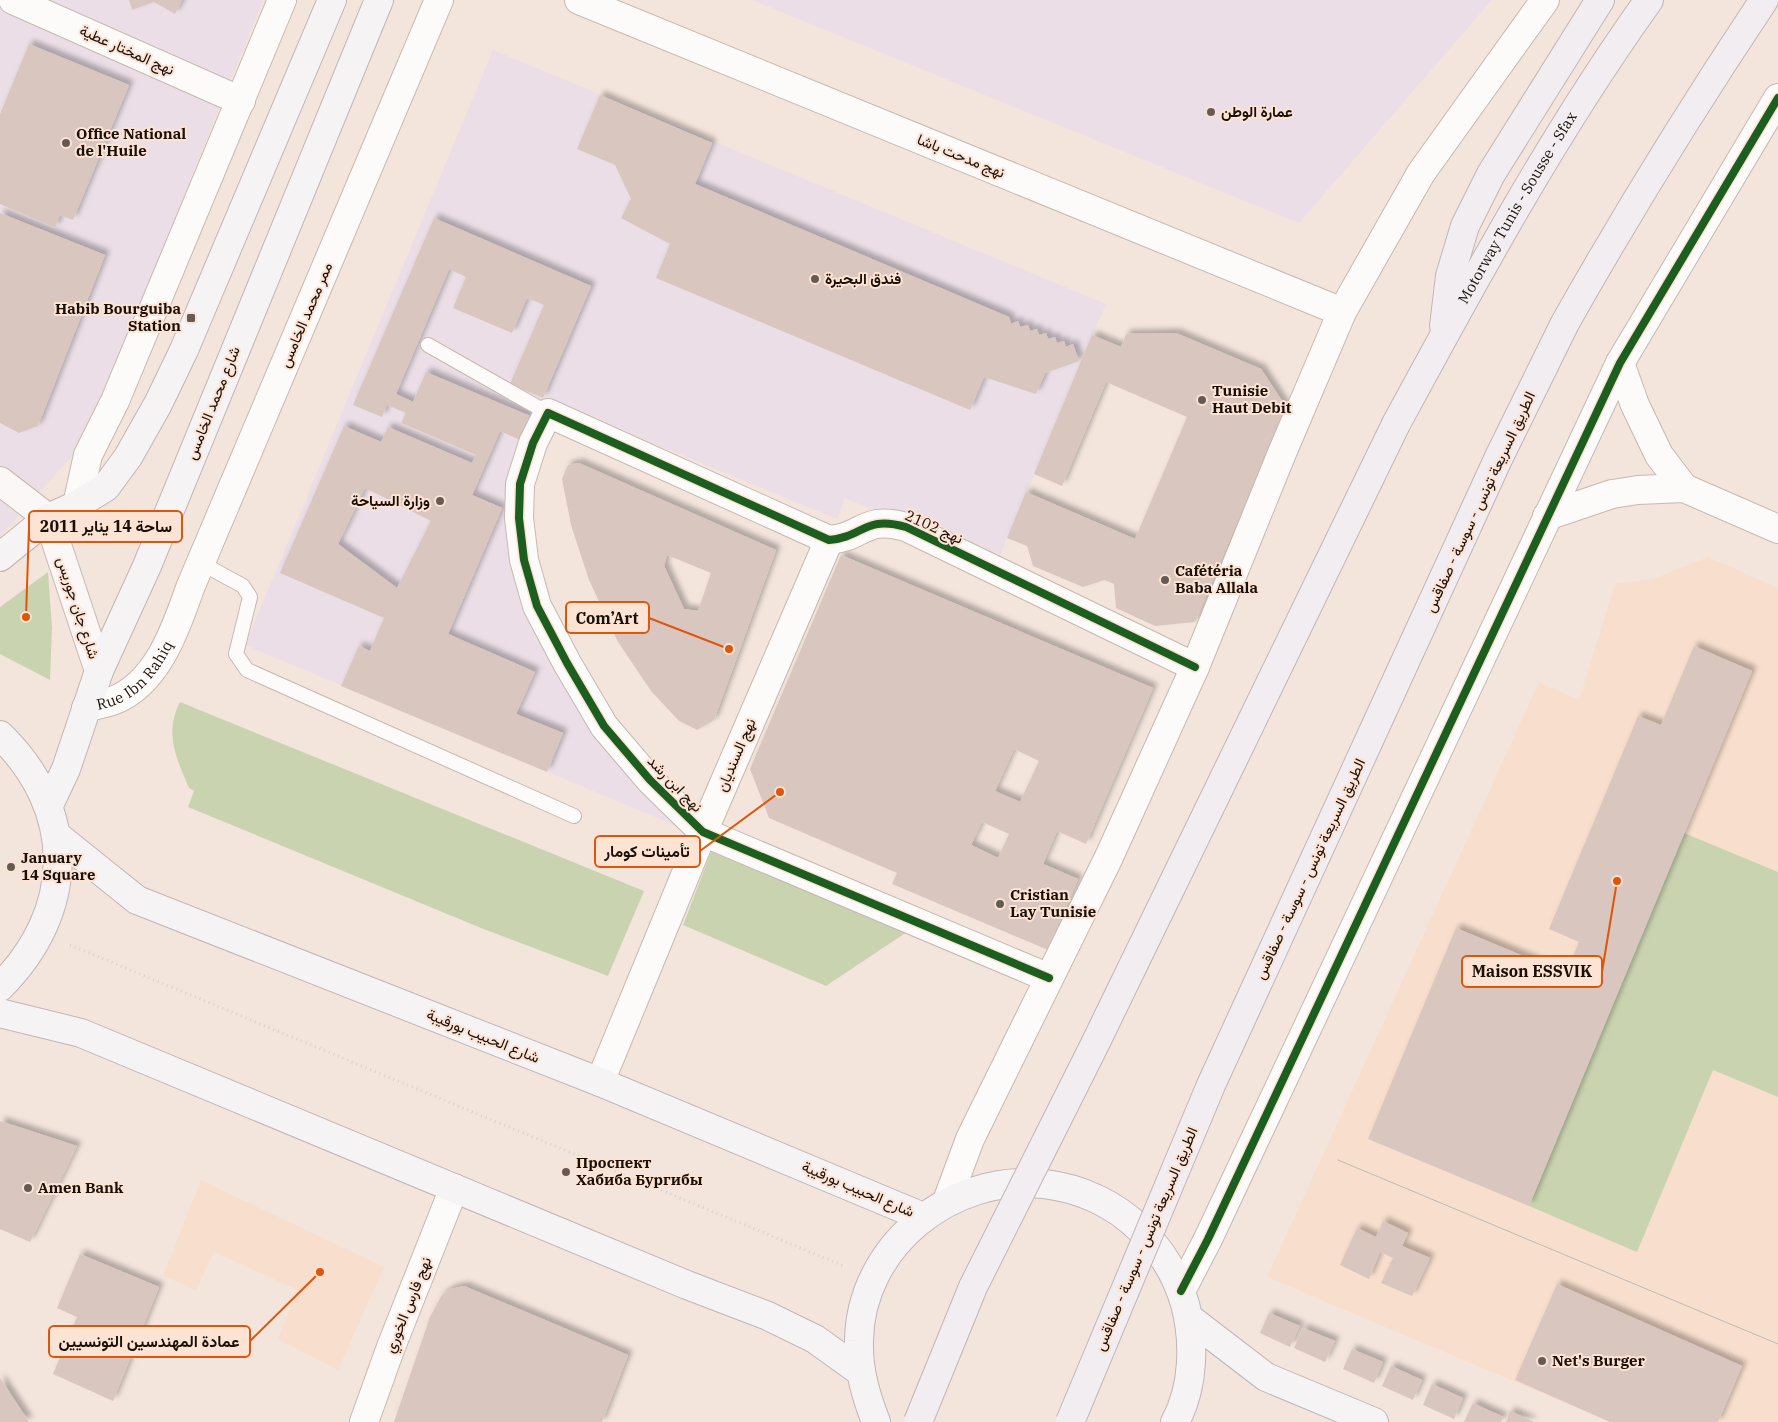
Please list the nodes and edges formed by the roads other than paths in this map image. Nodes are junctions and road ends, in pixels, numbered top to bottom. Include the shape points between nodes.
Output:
1 (13, 0) edge
2 (282, 0) edge
3 (332, 0) edge
4 (379, 0) edge
5 (439, 0) edge
6 (579, 0) edge
7 (1545, 0) edge
8 (1600, 0) edge
9 (1649, 0) edge
10 (1764, 0) edge
11 (1778, 98) edge
12 (241, 101) junction
13 (1342, 312) junction
14 (1442, 340) junction
15 (428, 345) dead end
16 (1620, 363) junction
17 (548, 413) junction
18 (0, 481) edge
19 (1684, 488) junction
20 (77, 506) junction
21 (1547, 516) junction
22 (48, 518) junction
23 (1778, 529) edge
24 (829, 540) junction
25 (0, 556) edge
26 (201, 563) junction
27 (174, 631) joint
28 (1195, 667) junction
29 (98, 671) junction
30 (86, 708) junction
31 (0, 735) edge
32 (49, 805) junction
33 (574, 816) dead end
34 (703, 832) junction
35 (56, 835) junction
36 (1049, 978) junction
37 (0, 987) edge
38 (0, 1013) edge
39 (600, 1082) junction
40 (454, 1188) junction
41 (947, 1201) junction
42 (923, 1217) junction
43 (1181, 1290) junction
44 (1189, 1318) junction
45 (861, 1372) junction
46 (868, 1415) edge
47 (364, 1422) edge
48 (918, 1422) edge
49 (1070, 1422) edge
50 (1175, 1422) edge
51 (1374, 1422) edge

1 - 12 street, نهج المختار عطية
2 - 12 street
3 - 20 main road via 184,350 158,404 128,457 106,487
4 - 29 main road, شارع محمد الخامس via 147,566
5 - 26 street, ممر محمد الخامس
6 - 13 street, نهج مدحت باشا
7 - 13 street via 1421,173
8 - 14 highway via 1491,174 1465,226 1450,276
9 - 14 highway, Motorway Tunis - Sousse - Sfax via 1530,184
10 - 49 highway, الطريق السريعة تونس - سوسة - صفاقس, bridge via 1677,134 1565,324 1499,457 1210,1085
11 - 16 street
12 - 20 street via 115,401 88,455
13 - 28 street
14 - 48 highway, Motorway Tunis - Sousse - Sfax, bridge via 1396,424 1094,1046 973,1287
15 - 17 lane
16 - 19 street via 1651,441
16 - 21 street
17 - 24 street
17 - 34 street, نهج ابن رشد via 533,443 520,484 519,518 524,560 538,606 604,726 650,780
18 - 22 main road
19 - 21 street via 1612,494
19 - 23 street
20 - 22 main road
21 - 43 street
22 - 25 main road
22 - 29 main road, شارع جان جوريس
24 - 28 street, نهج 2102 via 841,539 875,523 889,522 906,527
24 - 34 street, نهج السنديان
26 - 27 street, ممر محمد الخامس
26 - 33 lane via 243,586 250,597 236,654 247,670
27 - 30 street, Rue Ibn Rahiq via 151,671 132,689 114,700
28 - 36 street via 1111,852
29 - 30 main road, شارع محمد الخامس
30 - 32 main road, شارع محمد الخامس via 66,769
31 - 32 main road via 35,777
32 - 35 main road
34 - 36 street, نهج ابن رشد
34 - 39 street, نهج السنديان
35 - 37 main road via 58,869 54,894 41,933 24,962
35 - 39 main road, شارع الحبيب بورقيبة via 137,900
36 - 41 street via 970,1139
38 - 40 main road via 80,1032
39 - 42 main road, شارع الحبيب بورقيبة
40 - 45 main road via 768,1316 816,1339
40 - 47 street, نهج فارس الخوري
41 - 42 main road
41 - 43 main road via 1001,1184 1029,1182 1084,1193 1110,1205 1153,1242
42 - 45 main road via 904,1234 874,1279 860,1332
43 - 44 main road
44 - 50 main road via 1192,1352 1188,1385
44 - 51 main road via 1266,1377
45 - 46 main road

